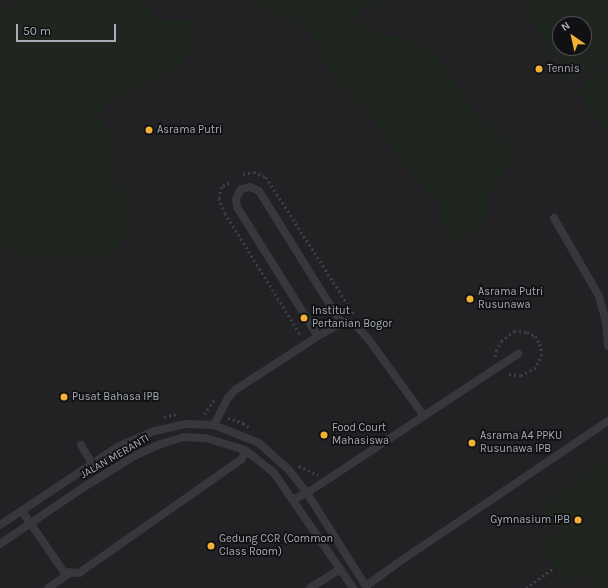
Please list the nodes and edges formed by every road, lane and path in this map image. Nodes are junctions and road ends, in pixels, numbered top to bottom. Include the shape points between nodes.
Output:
1 (229, 183) dead end
2 (554, 218) dead end
3 (340, 321) junction
4 (318, 336) junction
5 (294, 338) dead end
6 (608, 346) edge
7 (518, 354) dead end
8 (495, 360) dead end
9 (504, 373) dead end
10 (216, 397) dead end
11 (181, 414) dead end
12 (196, 414) dead end
13 (204, 414) junction
14 (217, 416) junction
15 (424, 416) junction
16 (161, 417) dead end
17 (608, 421) edge
18 (214, 425) junction
19 (255, 430) dead end
20 (155, 431) junction
21 (161, 444) junction
22 (81, 445) dead end
23 (245, 450) junction
24 (92, 463) junction
25 (296, 464) dead end
26 (320, 476) dead end
27 (307, 493) junction
28 (294, 499) junction
29 (22, 511) junction
30 (31, 523) junction
31 (0, 525) edge
32 (0, 544) edge
33 (554, 568) dead end
34 (341, 569) junction
35 (69, 574) junction
36 (367, 587) edge
37 (48, 588) edge
38 (310, 588) edge
39 (353, 588) edge
40 (526, 588) edge

1 - 5 path via 222,187 218,198 300,334
2 - 6 lane via 599,296 606,322
3 - 4 lane via 338,325
3 - 4 lane via 259,191 250,187 241,189 236,199 237,208
3 - 15 lane via 355,324
4 - 14 lane via 235,390
7 - 15 lane
8 - 9 path via 501,341 514,331 527,332 535,336 542,354 536,368 521,376
10 - 13 path
11 - 16 path
12 - 13 path
13 - 14 path
14 - 18 lane
14 - 19 path via 243,423
15 - 27 lane
17 - 36 lane via 396,564
18 - 20 lane via 183,425
18 - 27 lane via 259,443 289,470
20 - 21 lane
20 - 24 lane via 119,446
21 - 23 lane, JALAN MERANTI via 184,437 206,438
21 - 30 lane, JALAN MERANTI via 119,464
22 - 24 lane
23 - 28 lane, JALAN MERANTI via 274,472
23 - 35 lane via 242,459 89,567 79,573
24 - 29 lane
25 - 26 path
27 - 28 lane
27 - 36 lane
28 - 34 lane, JALAN MERANTI
29 - 30 lane
29 - 31 lane
30 - 32 lane, JALAN MERANTI
30 - 35 lane via 60,568
33 - 40 path
34 - 38 lane
34 - 39 lane, JALAN MERANTI
35 - 37 lane

